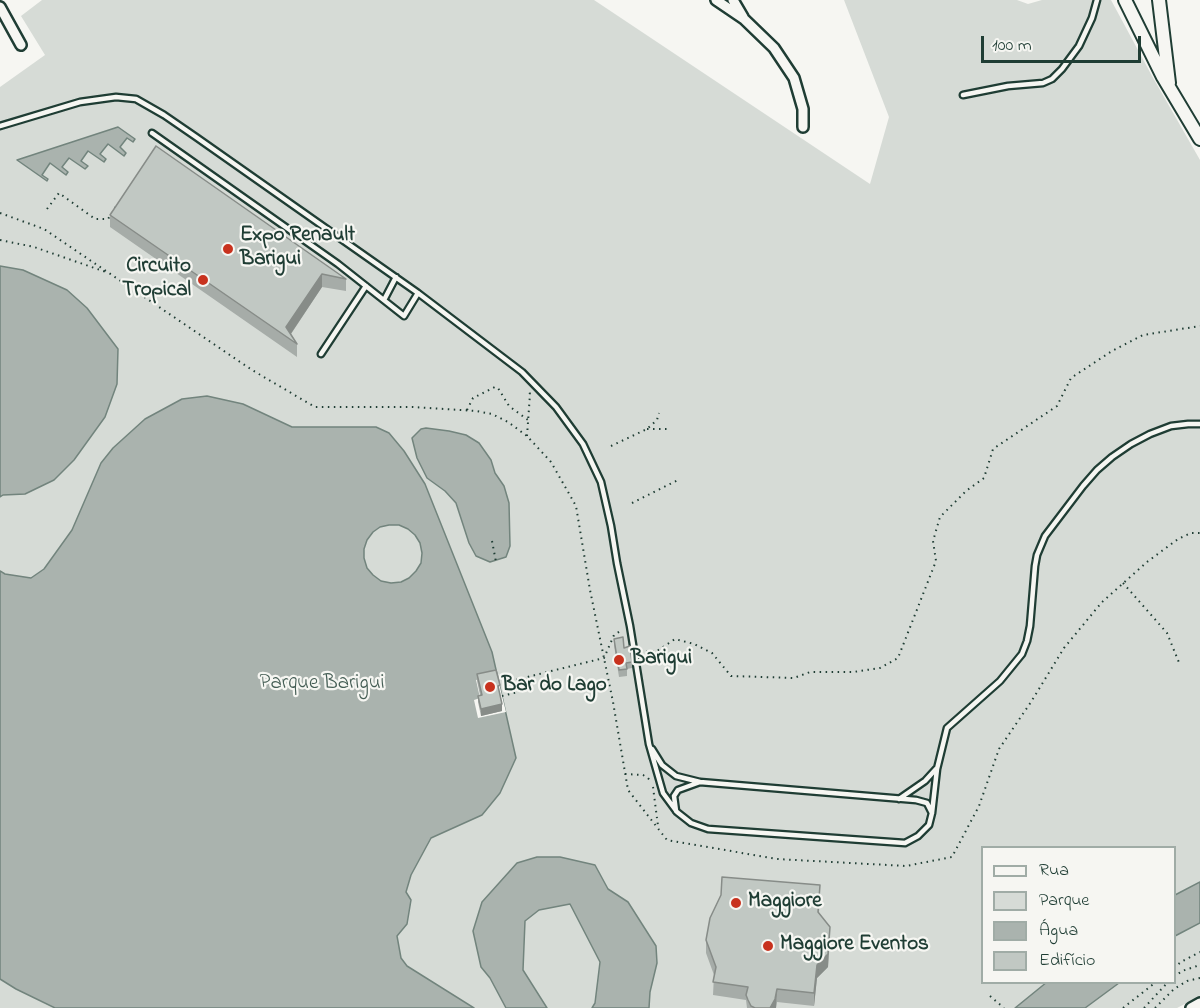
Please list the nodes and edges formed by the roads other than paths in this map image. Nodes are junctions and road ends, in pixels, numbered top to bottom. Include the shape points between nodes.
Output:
1 (716, 0) edge
2 (733, 0) edge
3 (1097, 0) edge
4 (1125, 0) edge
5 (1159, 0) edge
6 (0, 7) edge
7 (744, 19) junction
8 (21, 45) dead end
9 (1170, 90) junction
10 (963, 95) dead end
11 (1, 126) edge
12 (803, 127) dead end
13 (152, 134) dead end
14 (1200, 140) edge
15 (396, 278) junction
16 (366, 286) junction
17 (418, 292) junction
18 (384, 300) junction
19 (321, 354) dead end
20 (1200, 424) edge
21 (649, 744) junction
22 (937, 769) junction
23 (700, 782) junction
24 (899, 799) junction
25 (676, 812) junction
26 (932, 813) junction
27 (1200, 1003) edge
28 (1191, 1008) edge

1 - 7 street
2 - 7 street
3 - 10 lane via 1079,46 1052,79
4 - 9 main road
5 - 9 main road
6 - 8 street
7 - 12 street via 774,48 794,78 804,109
9 - 14 main road
11 - 15 lane via 80,102 116,97 136,99 172,120
13 - 16 lane
15 - 17 lane
15 - 18 lane
16 - 18 lane
16 - 19 lane
17 - 18 lane via 404,316
17 - 21 lane via 522,372 584,444 602,482 612,526
20 - 22 lane via 1172,426 1131,444 1097,470 1072,499 1045,536 1037,555 1030,627 1022,654 1000,681 947,728
21 - 23 lane via 662,765 676,776
21 - 25 lane via 663,793
22 - 24 lane
22 - 26 lane
23 - 24 lane
23 - 25 lane via 678,790 674,796
24 - 26 lane via 927,803
25 - 26 lane via 708,829 905,843 929,825
27 - 28 street

